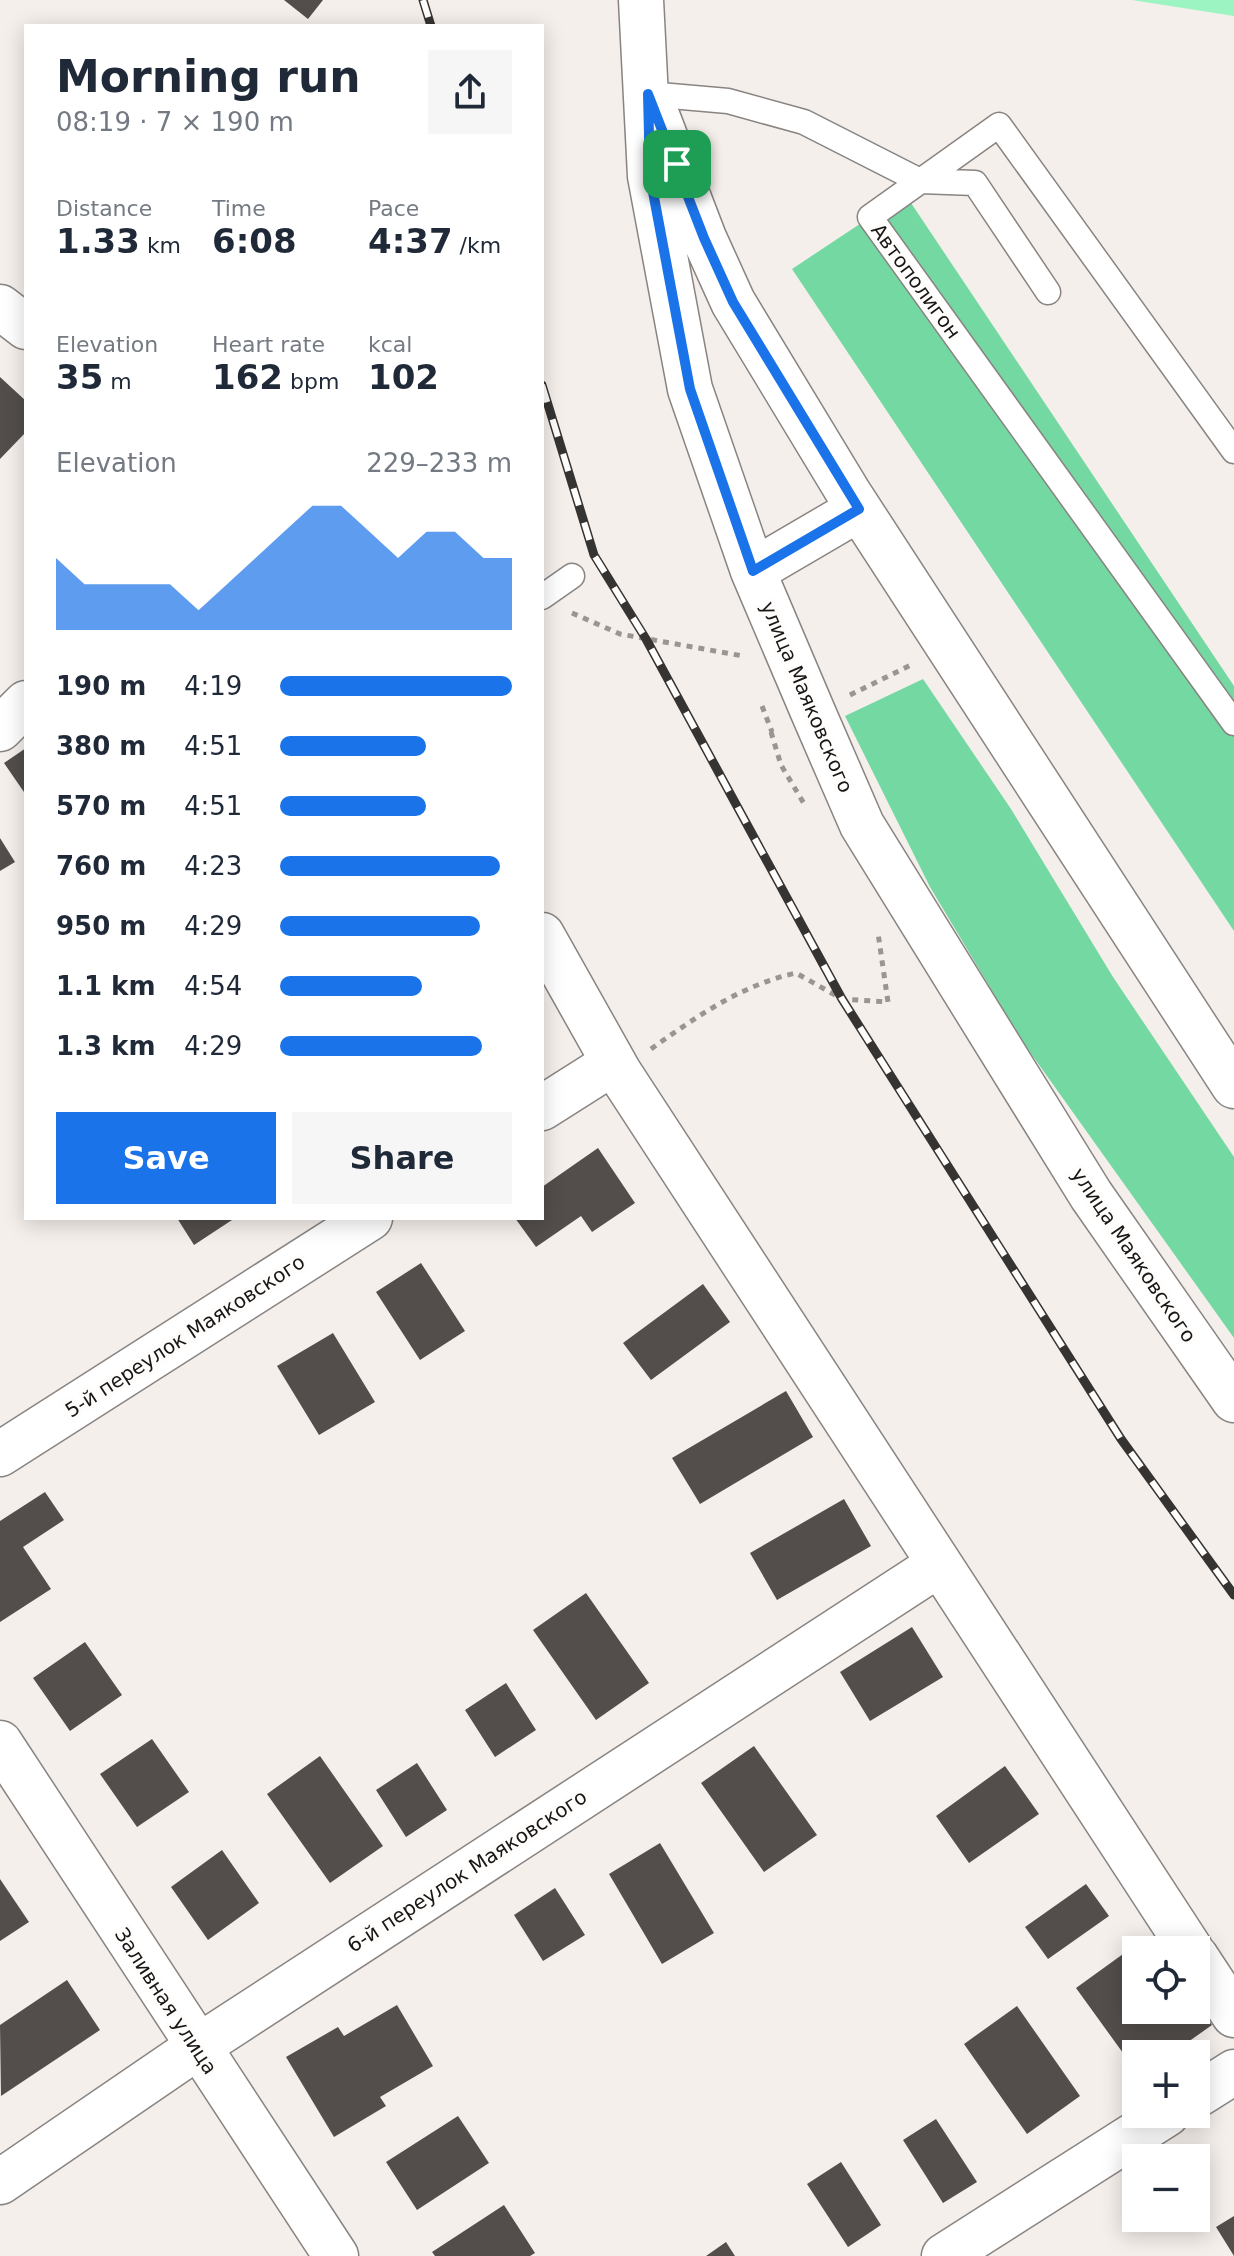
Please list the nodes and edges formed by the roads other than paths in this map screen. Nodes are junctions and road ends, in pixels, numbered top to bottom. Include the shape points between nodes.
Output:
1 (641, 0) edge
2 (648, 94) junction
3 (920, 181) junction
4 (1048, 292) dead end
5 (0, 307) edge
6 (24, 325) edge
7 (1234, 451) edge
8 (859, 509) junction
9 (753, 571) junction
10 (572, 576) dead end
11 (544, 596) edge
12 (24, 705) edge
13 (1234, 723) edge
14 (0, 729) edge
15 (544, 939) edge
16 (616, 1067) junction
17 (1234, 1086) edge
18 (544, 1107) edge
19 (367, 1220) edge
20 (1234, 1400) edge
21 (0, 1454) edge
22 (938, 1565) junction
23 (0, 1743) edge
24 (1182, 1936) edge
25 (1210, 1978) edge
26 (1234, 2015) edge
27 (196, 2048) junction
28 (1234, 2072) edge
29 (1210, 2087) edge
30 (1145, 2128) edge
31 (0, 2182) edge
32 (336, 2256) edge
33 (944, 2256) edge

1 - 2 street
2 - 3 lane via 728,101 804,122
2 - 8 street via 733,302
2 - 9 street, улица Маяковского via 650,176 690,389
3 - 4 lane via 975,183
3 - 7 lane, Автополигон via 999,125
3 - 13 lane, Автополигон via 870,217
5 - 6 street
8 - 9 street
8 - 17 street
9 - 20 street, улица Маяковского via 862,825 1091,1195
10 - 11 lane
12 - 14 street
15 - 16 street
16 - 18 street
16 - 22 street
19 - 21 street, 5-й переулок Маяковского
22 - 24 street
22 - 27 street, 6-й переулок Маяковского
23 - 27 street, Заливная улица
25 - 26 street
27 - 31 street, 6-й переулок Маяковского
27 - 32 street, Заливная улица
28 - 29 street
30 - 33 street

